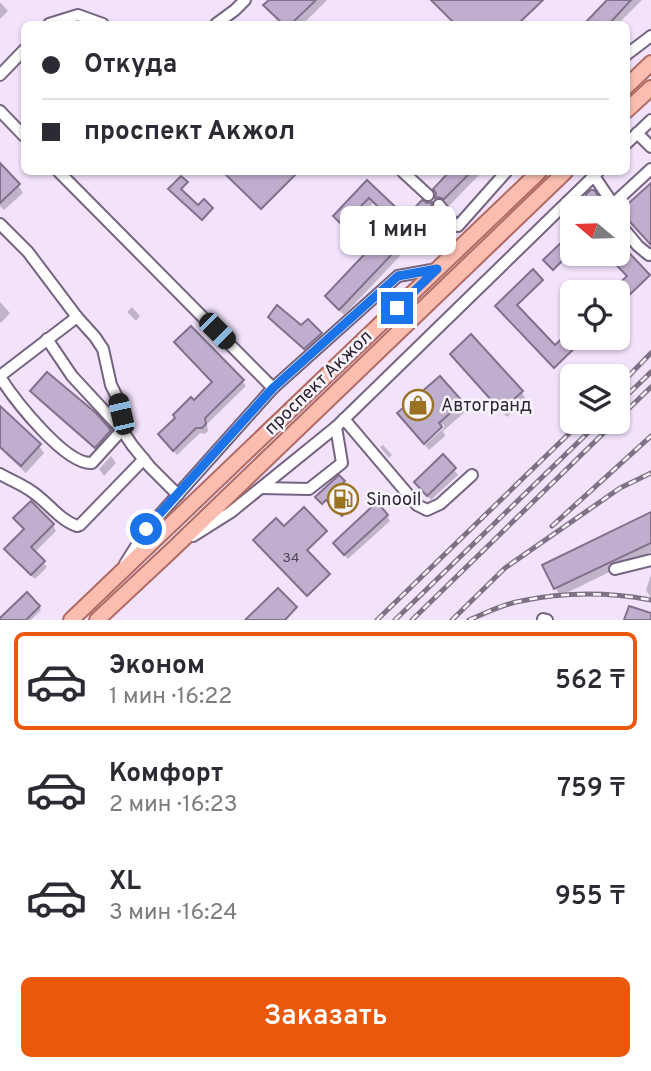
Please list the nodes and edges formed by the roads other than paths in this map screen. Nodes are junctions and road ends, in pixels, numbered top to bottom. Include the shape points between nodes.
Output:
1 (245, 0) edge
2 (59, 21) edge
3 (95, 21) edge
4 (220, 21) edge
5 (651, 36) edge
6 (630, 52) edge
7 (21, 53) edge
8 (651, 63) edge
9 (0, 75) edge
10 (630, 83) edge
11 (651, 88) edge
12 (630, 107) edge
13 (0, 111) edge
14 (651, 120) edge
15 (21, 133) edge
16 (637, 133) junction
17 (630, 140) edge
18 (651, 148) edge
19 (651, 169) edge
20 (68, 175) edge
21 (406, 175) edge
22 (503, 175) edge
23 (534, 175) edge
24 (562, 175) edge
25 (595, 175) edge
26 (596, 175) edge
27 (428, 195) dead end
28 (607, 196) edge
29 (623, 196) edge
30 (439, 205) dead end
31 (0, 224) edge
32 (630, 236) edge
33 (470, 238) junction
34 (483, 251) junction
35 (651, 254) edge
36 (437, 269) junction
37 (77, 317) junction
38 (47, 339) junction
39 (0, 376) edge
40 (273, 388) junction
41 (340, 423) junction
42 (122, 429) junction
43 (144, 459) junction
44 (0, 474) edge
45 (472, 475) dead end
46 (261, 488) junction
47 (178, 495) junction
48 (173, 549) junction
49 (651, 560) edge
50 (615, 569) dead end
51 (117, 576) junction
52 (71, 620) edge
53 (97, 620) edge

1 - 4 street
2 - 3 street via 78,15
5 - 6 street
7 - 9 street
8 - 10 main road
11 - 12 main road
13 - 15 street
14 - 16 street
16 - 17 street
16 - 18 street
19 - 29 street
20 - 40 street
21 - 27 street
22 - 30 street via 458,226
23 - 33 main road, проспект Акжол
24 - 34 main road, проспект Акжол
25 - 41 street
26 - 28 street
31 - 37 street via 28,252
32 - 35 street
33 - 34 main road
33 - 36 main road, проспект Акжол
34 - 48 main road, проспект Акжол
36 - 40 street via 398,276
36 - 51 main road, проспект Акжол
37 - 38 street
37 - 42 street via 103,349
38 - 39 street
38 - 42 street via 72,376
39 - 42 street via 38,427 81,461 92,463
40 - 47 street
41 - 45 street via 422,508 433,508
41 - 46 street
41 - 46 street via 342,463 309,489
42 - 43 street
43 - 44 street via 80,526
43 - 47 street
46 - 48 street
47 - 51 street via 146,529
48 - 53 main road, проспект Акжол
49 - 50 street
51 - 52 main road, проспект Акжол

